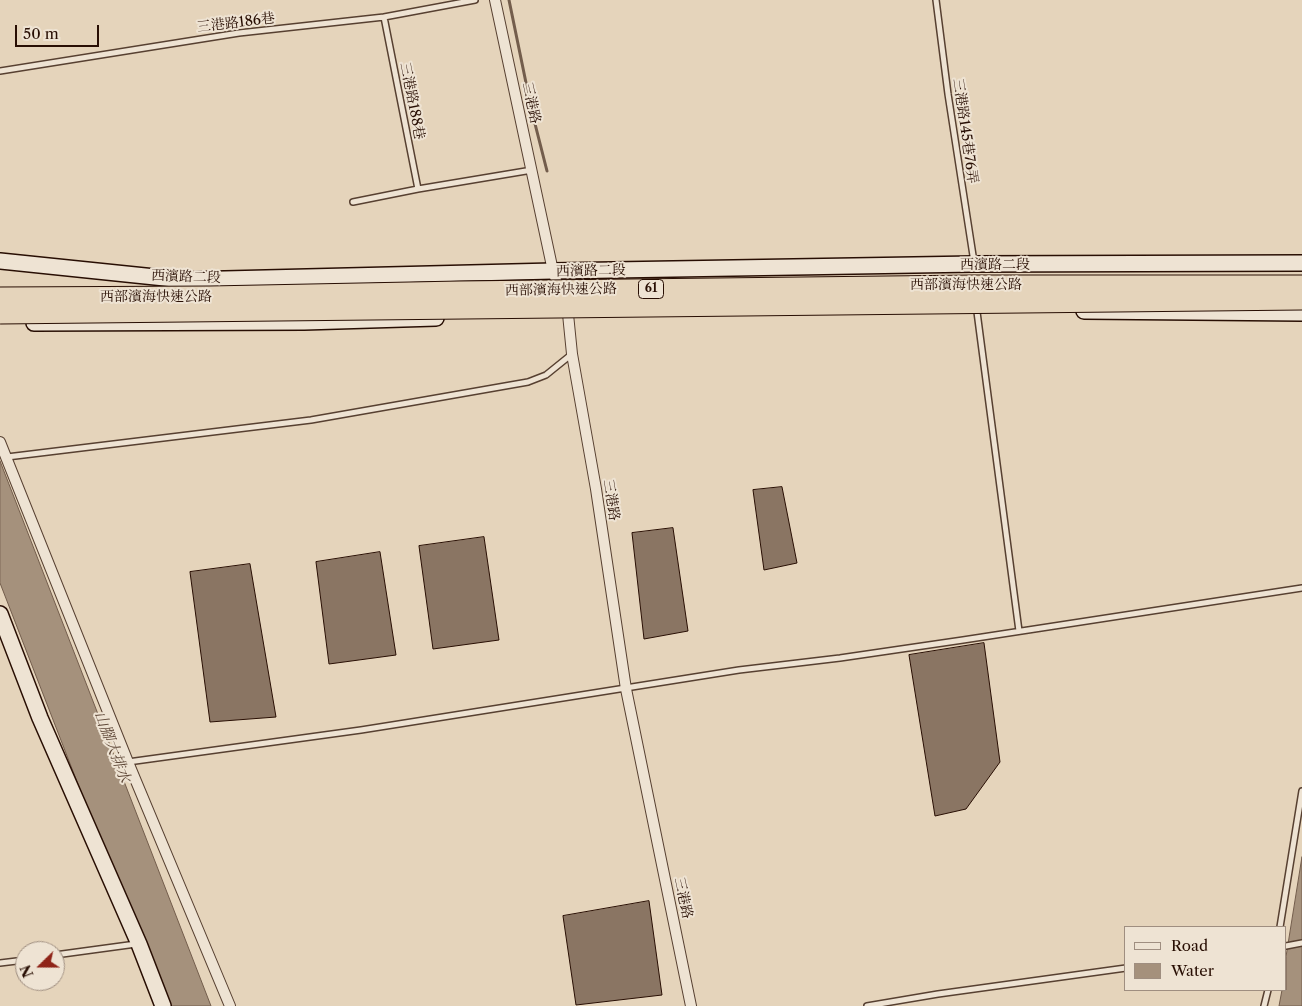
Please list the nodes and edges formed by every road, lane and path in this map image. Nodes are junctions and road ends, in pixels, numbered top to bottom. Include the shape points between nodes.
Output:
1 (474, 0) edge
2 (496, 0) edge
3 (936, 0) edge
4 (384, 17) junction
5 (0, 70) edge
6 (532, 170) junction
7 (418, 189) junction
8 (353, 202) dead end
9 (0, 261) edge
10 (1302, 263) edge
11 (974, 264) junction
12 (553, 271) junction
13 (1302, 285) edge
14 (0, 297) edge
15 (1302, 300) edge
16 (976, 312) junction
17 (1302, 313) edge
18 (0, 314) edge
19 (568, 314) junction
20 (0, 322) edge
21 (572, 354) junction
22 (0, 442) edge
23 (6, 458) junction
24 (1302, 588) edge
25 (0, 614) edge
26 (1019, 631) junction
27 (626, 689) junction
28 (128, 762) junction
29 (1302, 791) edge
30 (1280, 926) edge
31 (1302, 943) edge
32 (139, 944) junction
33 (1287, 946) edge
34 (65, 954) edge
35 (15, 961) edge
36 (0, 963) edge
37 (1124, 968) edge
38 (1268, 991) edge
39 (163, 1006) edge
40 (230, 1006) edge
41 (691, 1006) edge
42 (867, 1006) edge
43 (1264, 1006) edge

1 - 4 lane, 三港路186巷
2 - 6 street, 三港路
3 - 11 lane, 三港路145巷76弄
4 - 5 lane, 三港路186巷 via 239,33
4 - 7 lane, 三港路188巷
6 - 7 lane
6 - 12 street, 三港路
7 - 8 lane
9 - 12 street, 西濱路二段 via 184,280
10 - 11 street, 西濱路二段
11 - 12 street, 西濱路二段
11 - 16 street
12 - 19 street, 三港路
13 - 14 highway, 西部濱海快速公路 / 61, bridge via 972,285
15 - 18 highway, 西部濱海快速公路 / 61, bridge
16 - 17 street
16 - 19 street
16 - 26 lane
19 - 20 street via 314,322
19 - 21 street, 三港路
21 - 23 lane via 546,375 528,382 311,420
21 - 27 street, 三港路
22 - 23 street
23 - 28 street
24 - 26 lane
25 - 32 street via 40,718
26 - 27 lane
27 - 28 lane
27 - 41 street, 三港路
28 - 40 street
29 - 30 lane
31 - 33 lane
32 - 34 lane
32 - 39 street
35 - 36 lane
37 - 42 lane
38 - 43 lane

